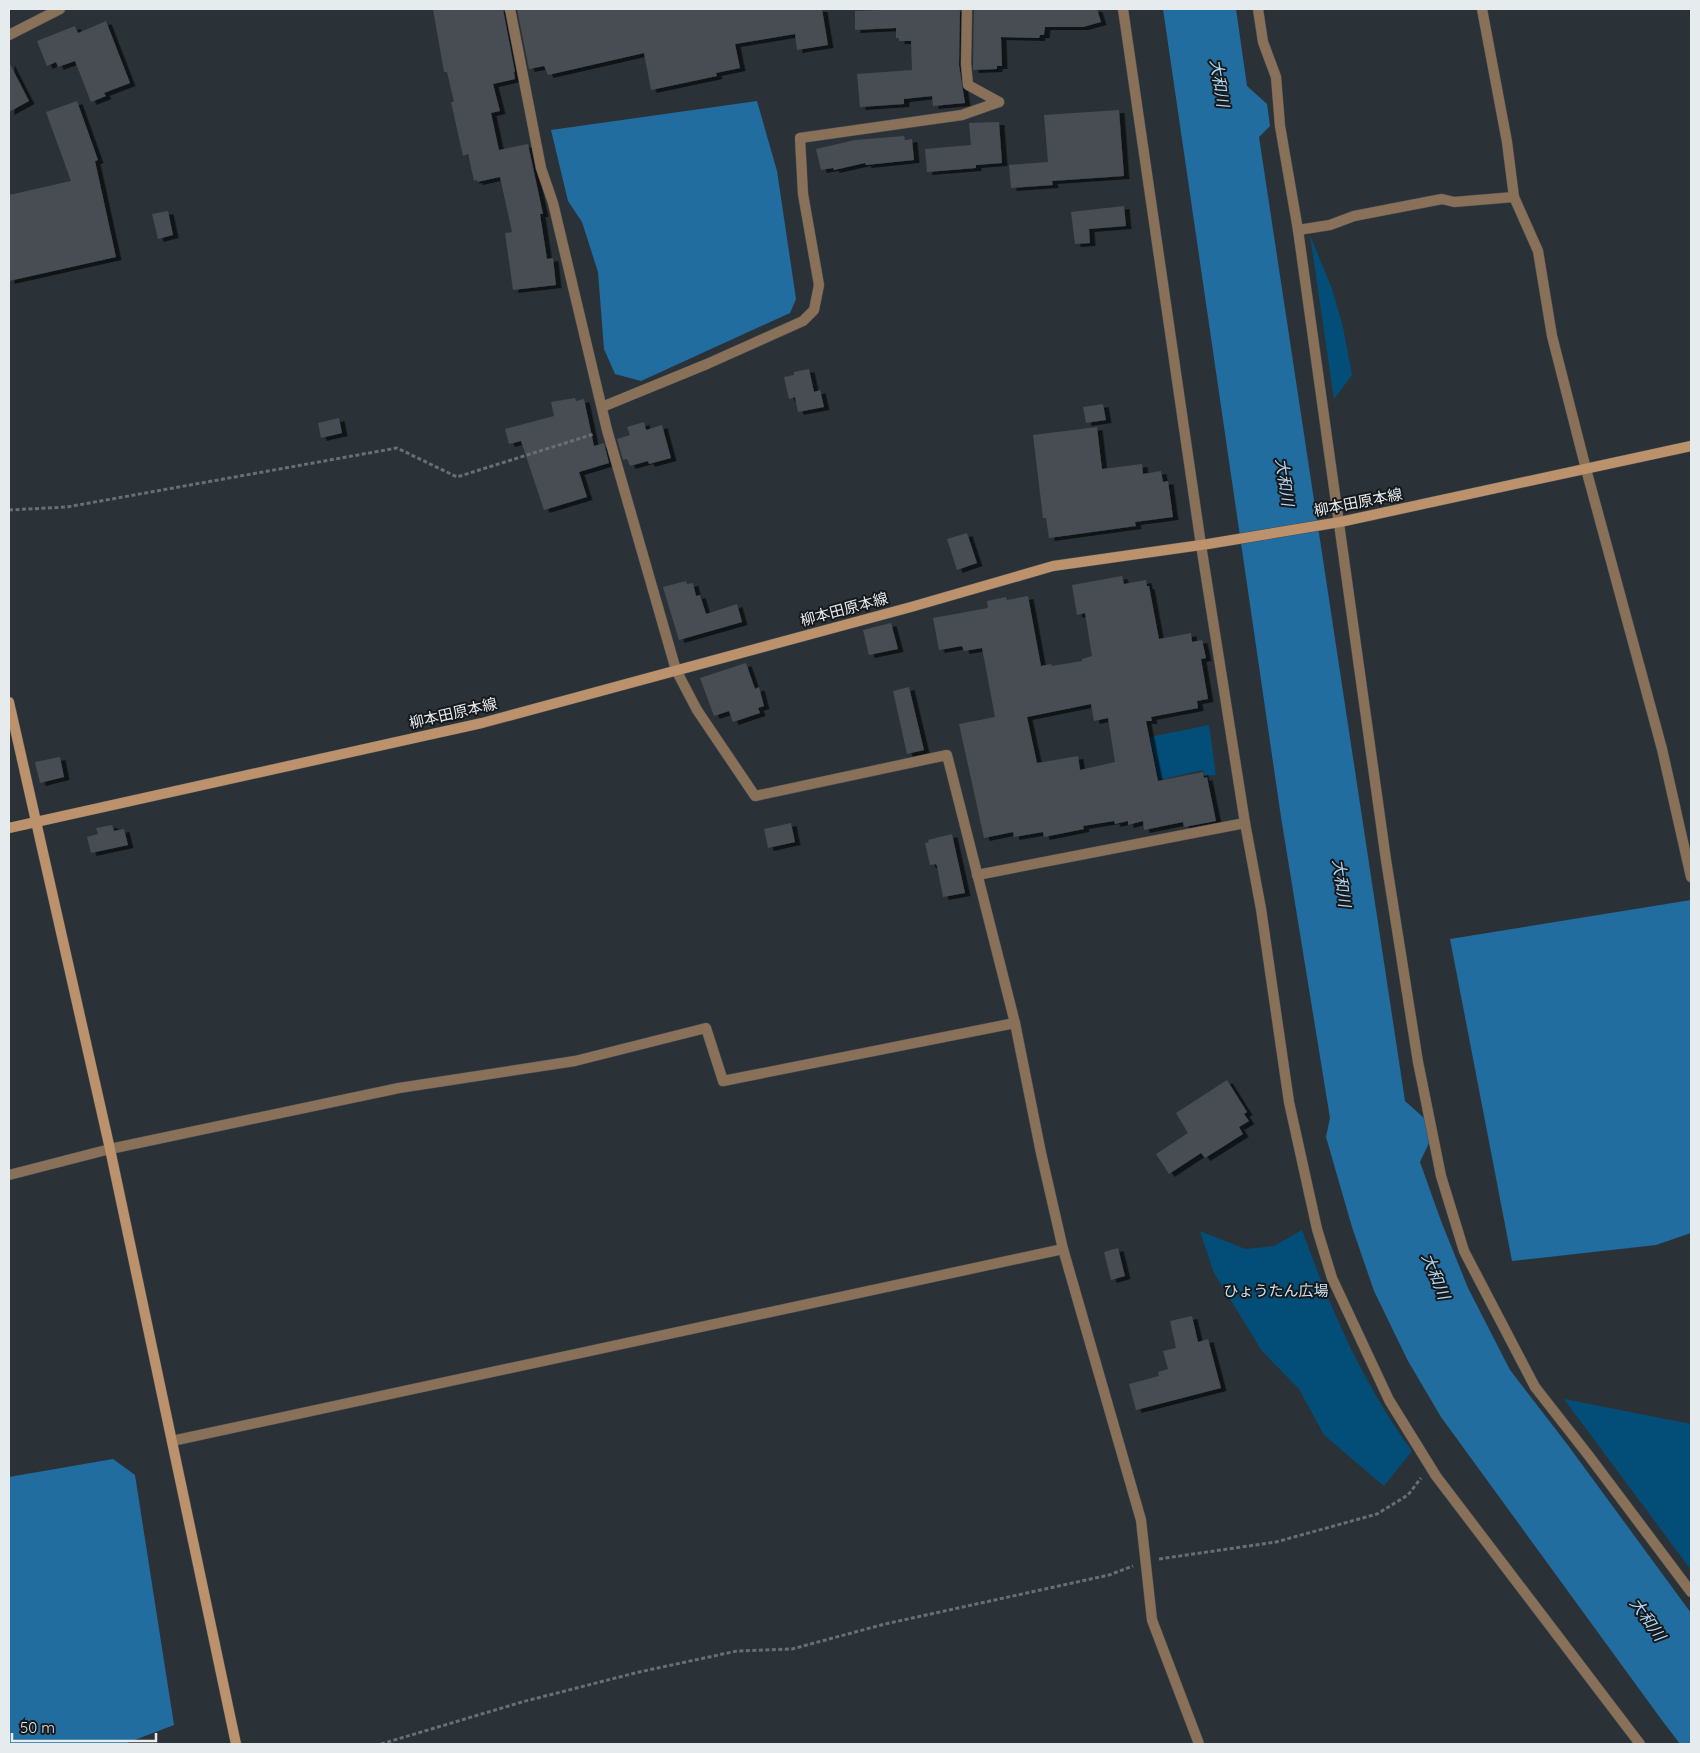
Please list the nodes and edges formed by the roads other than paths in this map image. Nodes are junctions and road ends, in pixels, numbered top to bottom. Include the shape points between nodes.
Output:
1 (60, 9) edge
2 (510, 9) edge
3 (967, 9) edge
4 (1123, 9) edge
5 (1258, 9) edge
6 (1482, 9) edge
7 (9, 35) edge
8 (1514, 197) junction
9 (1298, 230) junction
10 (602, 407) junction
11 (1691, 446) edge
12 (1586, 469) junction
13 (1336, 523) junction
14 (1204, 544) junction
15 (676, 670) junction
16 (9, 702) edge
17 (35, 822) junction
18 (1245, 823) junction
19 (9, 828) edge
20 (977, 875) junction
21 (1691, 877) edge
22 (1015, 1023) junction
23 (110, 1149) junction
24 (9, 1175) edge
25 (1063, 1249) junction
26 (172, 1440) junction
27 (1691, 1592) edge
28 (236, 1744) edge
29 (1199, 1744) edge
30 (1640, 1744) edge

1 - 7 street
2 - 10 street via 541,168 553,204
3 - 10 street via 968,85 999,102 962,115 800,138 803,194 819,285 814,310 803,320
4 - 14 street
5 - 9 street via 1263,42 1276,77 1280,126
6 - 8 street
8 - 9 street via 1454,202 1442,199
8 - 12 street via 1538,251 1552,336
9 - 13 street
10 - 15 street
11 - 12 main road, 柳本田原本線
12 - 13 main road, 柳本田原本線
12 - 21 street via 1662,749
13 - 14 main road, 柳本田原本線
13 - 27 street via 1418,1062 1441,1176 1464,1251 1535,1387
14 - 15 main road, 柳本田原本線 via 1053,566
14 - 18 street
15 - 17 main road, 柳本田原本線 via 482,723
15 - 20 street via 697,710 755,796 946,756
16 - 17 main road
17 - 19 main road, 柳本田原本線
17 - 23 main road
18 - 20 street
18 - 30 street via 1289,1102 1316,1230 1332,1278 1389,1400 1429,1465
20 - 22 street
22 - 23 street via 722,1081 706,1028 575,1061 399,1088
22 - 25 street
23 - 24 street
23 - 26 main road
25 - 26 street
25 - 29 street via 1140,1520 1152,1620
26 - 28 main road

